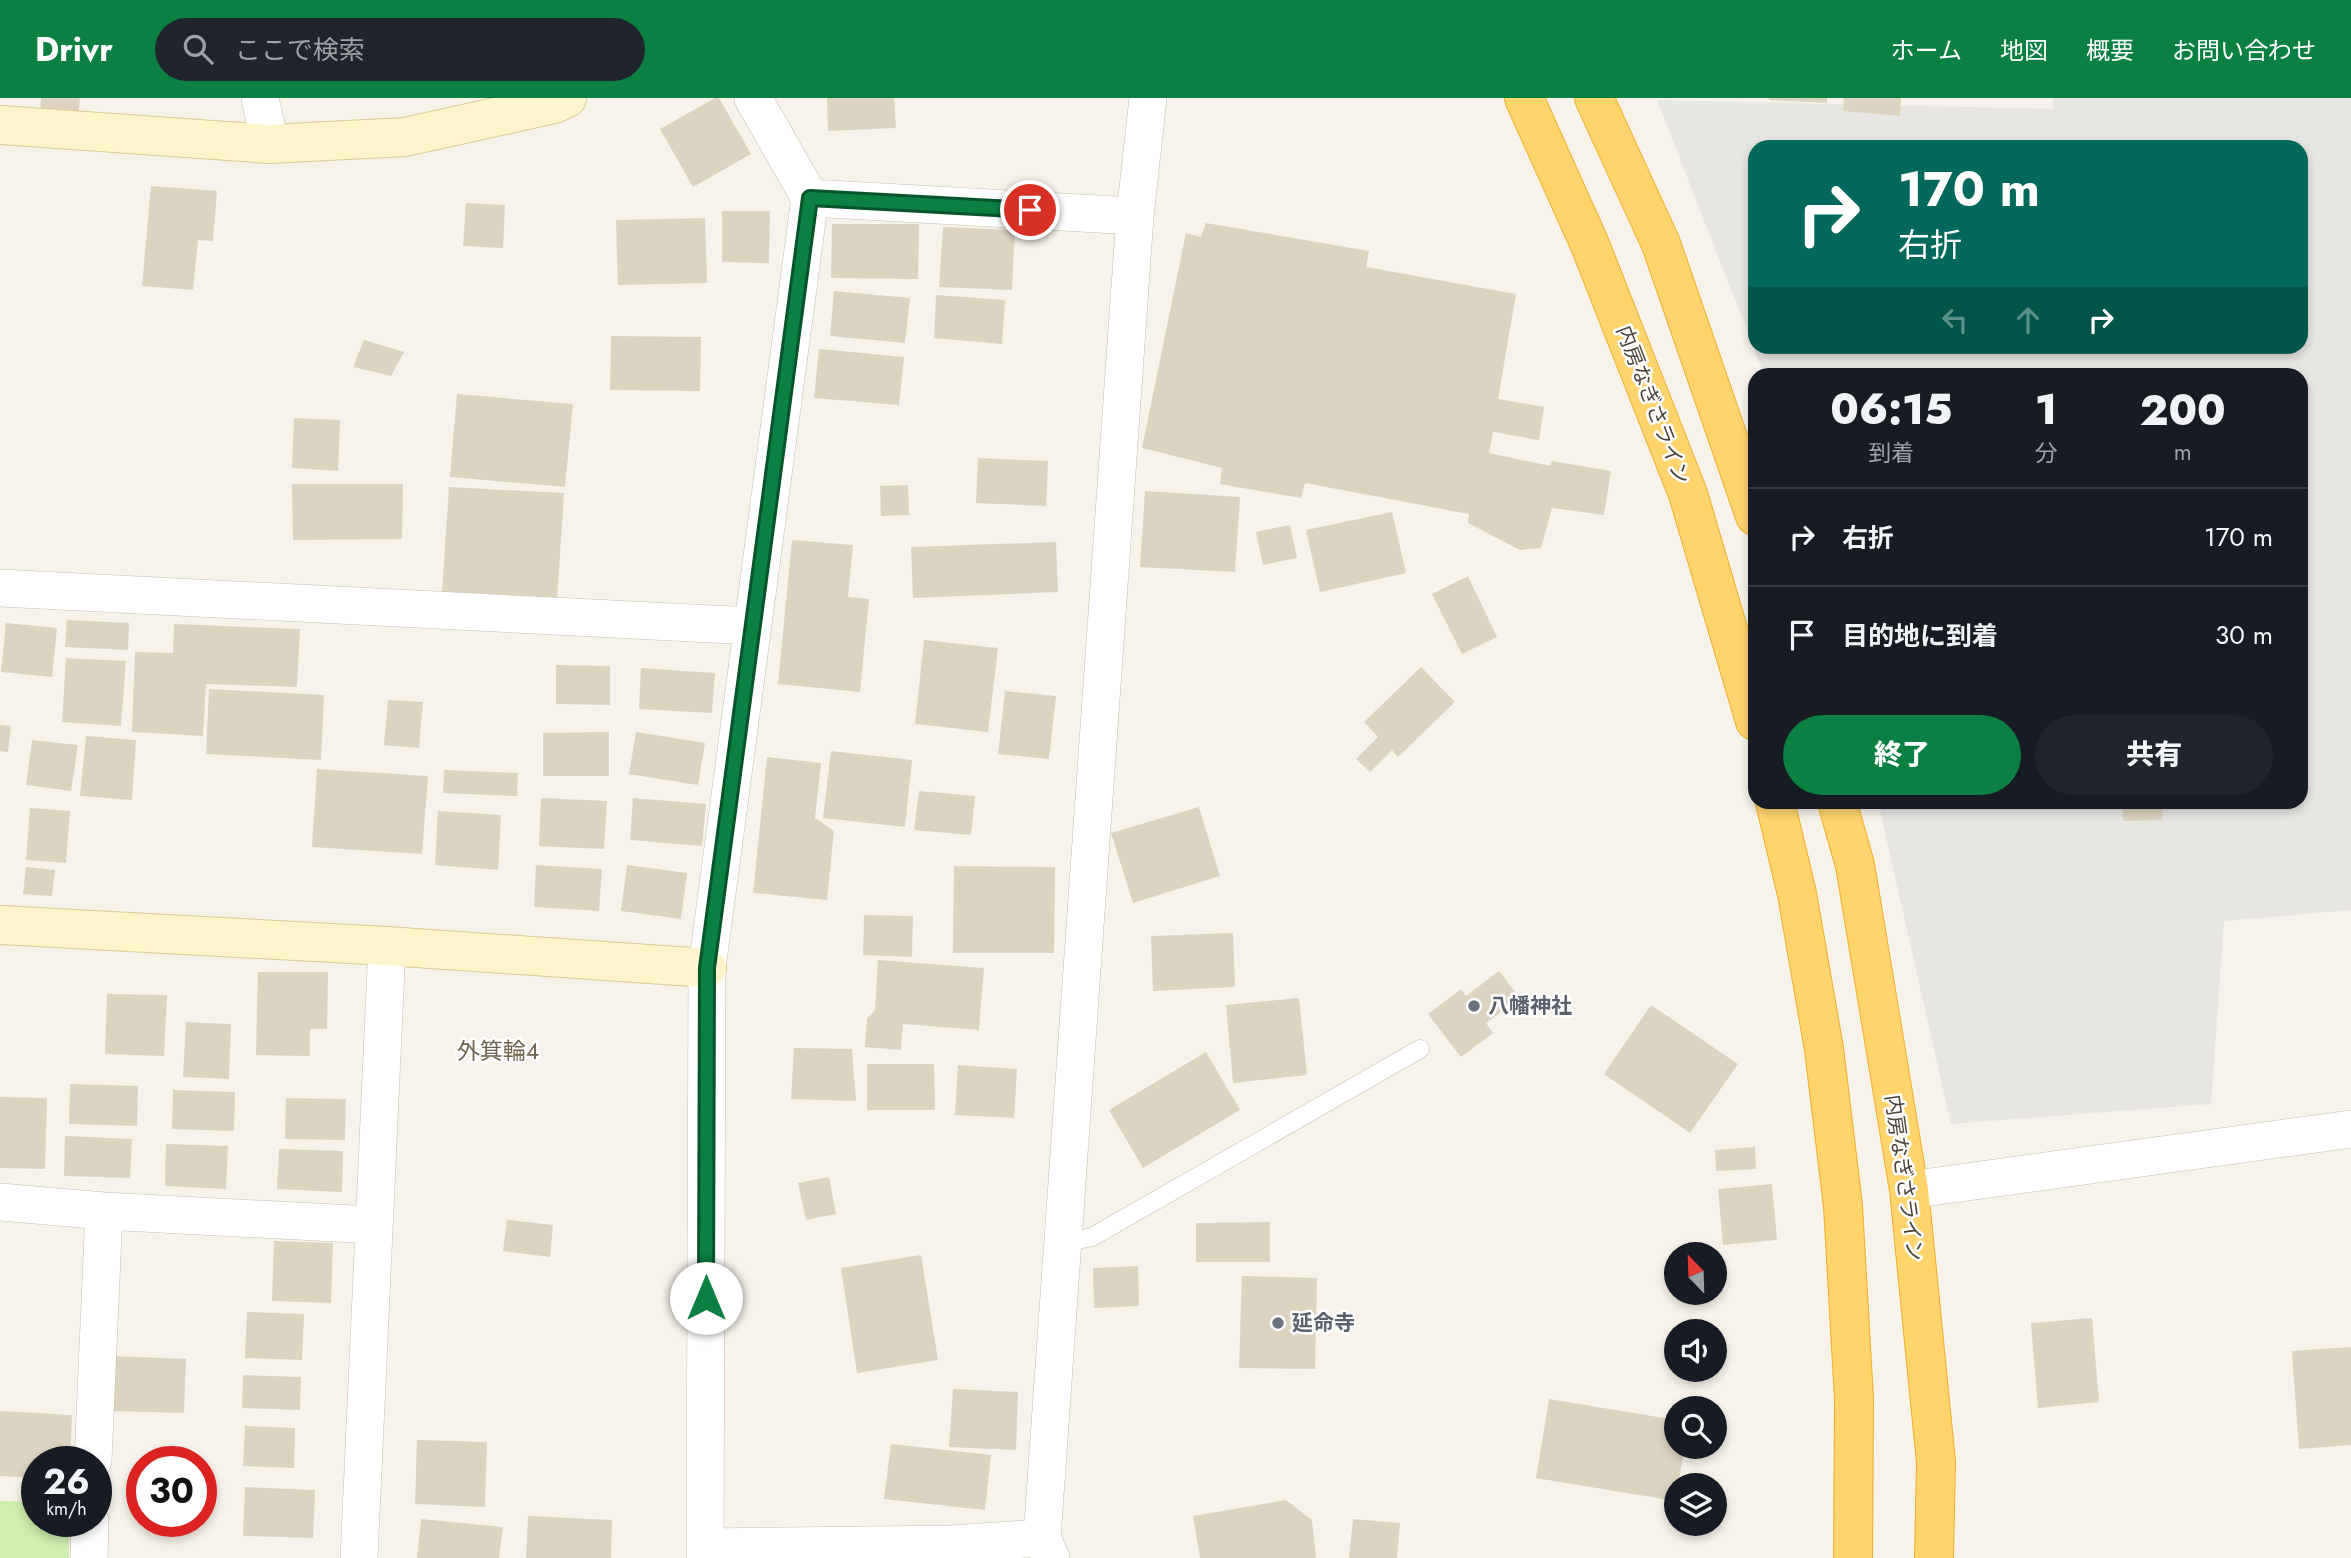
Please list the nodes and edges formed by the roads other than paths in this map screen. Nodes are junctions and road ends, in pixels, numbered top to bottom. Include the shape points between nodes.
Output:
1 (260, 98) edge
2 (567, 98) edge
3 (753, 98) edge
4 (1148, 98) edge
5 (1524, 98) edge
6 (1594, 98) edge
7 (0, 125) edge
8 (270, 144) junction
9 (810, 198) junction
10 (1135, 216) junction
11 (1748, 496) edge
12 (0, 588) edge
13 (752, 626) junction
14 (1748, 697) edge
15 (1777, 809) edge
16 (1839, 809) edge
17 (0, 925) edge
18 (387, 946) junction
19 (707, 968) junction
20 (1420, 1049) dead end
21 (2351, 1129) edge
22 (1909, 1190) junction
23 (0, 1202) edge
24 (104, 1211) junction
25 (373, 1225) junction
26 (1063, 1243) junction
27 (94, 1446) edge
28 (90, 1537) edge
29 (1047, 1548) edge
30 (705, 1552) edge
31 (89, 1558) edge
32 (359, 1558) edge
33 (1853, 1558) edge
34 (1934, 1558) edge

1 - 8 street
2 - 8 street via 405,137
3 - 9 street
4 - 10 street
5 - 14 highway, 内房なぎさライン via 1590,245 1688,494
6 - 11 highway via 1661,244
7 - 8 street
9 - 10 street
9 - 13 street
10 - 26 street
12 - 13 street
13 - 19 street
15 - 33 highway via 1822,1036 1843,1206 1854,1399
16 - 22 highway, 内房なぎさライン via 1855,865
17 - 18 street
18 - 19 street
18 - 25 street
19 - 30 street
20 - 26 lane via 1092,1237
21 - 22 street
22 - 34 highway, 内房なぎさライン via 1936,1462
23 - 24 street
24 - 25 street
24 - 27 street
25 - 32 street
26 - 29 street
28 - 31 street
29 - 30 street via 950,1544

